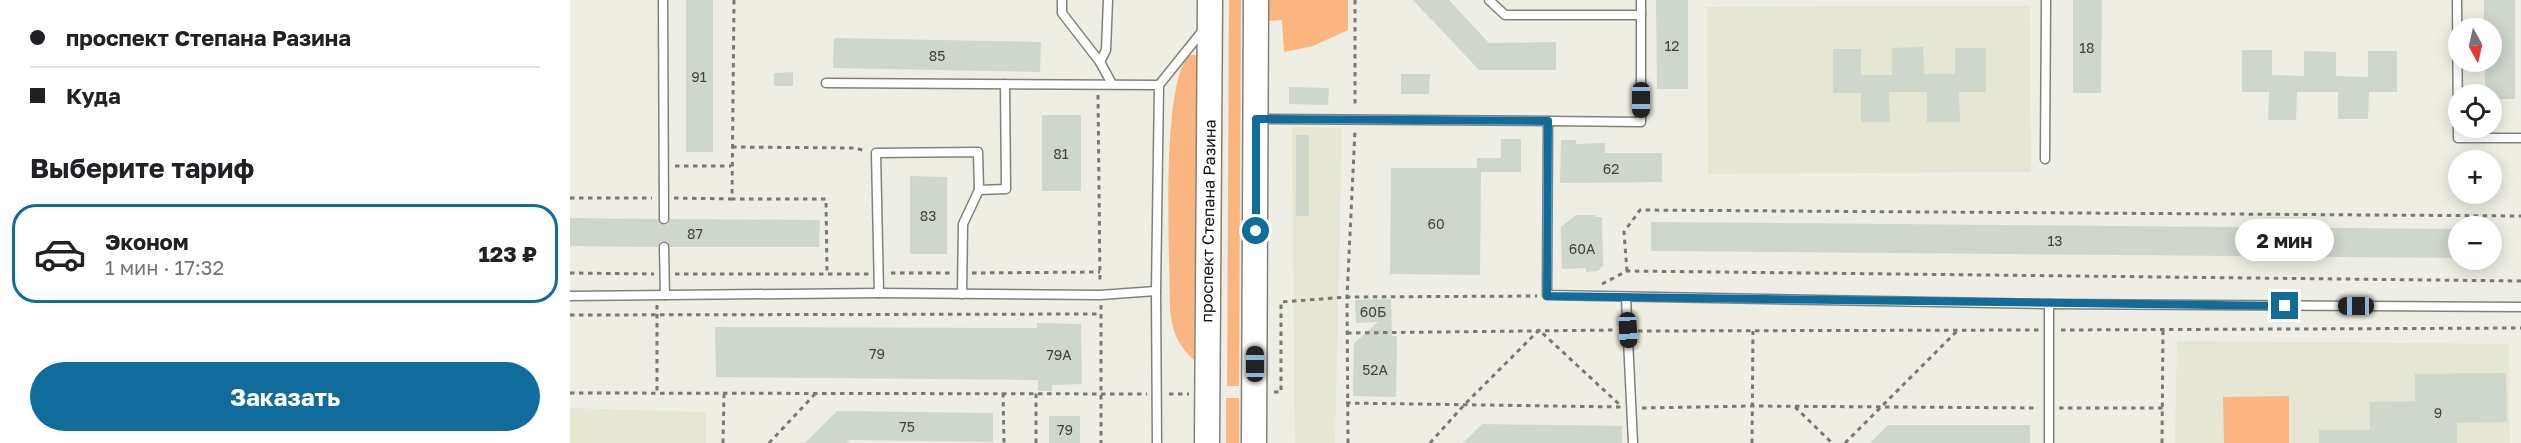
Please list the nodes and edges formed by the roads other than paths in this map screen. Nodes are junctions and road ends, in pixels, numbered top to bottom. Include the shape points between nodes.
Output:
1 (663, 0) edge
2 (1062, 0) edge
3 (1108, 0) edge
4 (1256, 0) edge
5 (1490, 0) edge
6 (1641, 0) edge
7 (2046, 0) edge
8 (2457, 0) edge
9 (1210, 11) edge
10 (1641, 15) junction
11 (1100, 62) junction
12 (826, 84) dead end
13 (1005, 84) junction
14 (1112, 84) junction
15 (1158, 85) junction
16 (1256, 119) junction
17 (1548, 121) junction
18 (2521, 138) edge
19 (2045, 159) dead end
20 (979, 190) junction
21 (664, 219) dead end
22 (664, 246) dead end
23 (1156, 291) junction
24 (879, 292) junction
25 (962, 294) junction
26 (570, 296) edge
27 (661, 296) junction
28 (1626, 298) junction
29 (2049, 304) junction
30 (2521, 307) edge
31 (1157, 443) edge
32 (1207, 443) edge
33 (1254, 443) edge
34 (1633, 443) edge
35 (2049, 443) edge

1 - 21 lane
2 - 11 lane via 1062,13
3 - 11 lane via 1106,50
4 - 16 main road
5 - 10 lane via 1505,15
6 - 10 lane
7 - 19 lane
8 - 18 lane via 2458,138
9 - 15 lane
9 - 32 main road, проспект Степана Разина
10 - 17 lane via 1641,122
11 - 14 lane
12 - 13 lane
13 - 14 lane
13 - 20 lane via 1005,189
14 - 15 lane
15 - 23 lane
16 - 17 lane
16 - 33 main road
17 - 28 lane via 1547,296
20 - 24 lane via 978,152 876,153
20 - 25 lane via 963,224
22 - 27 lane
23 - 25 lane via 1100,295
23 - 31 lane
24 - 25 lane
24 - 27 lane
26 - 27 lane
28 - 29 lane
28 - 34 lane
29 - 30 lane
29 - 35 lane

